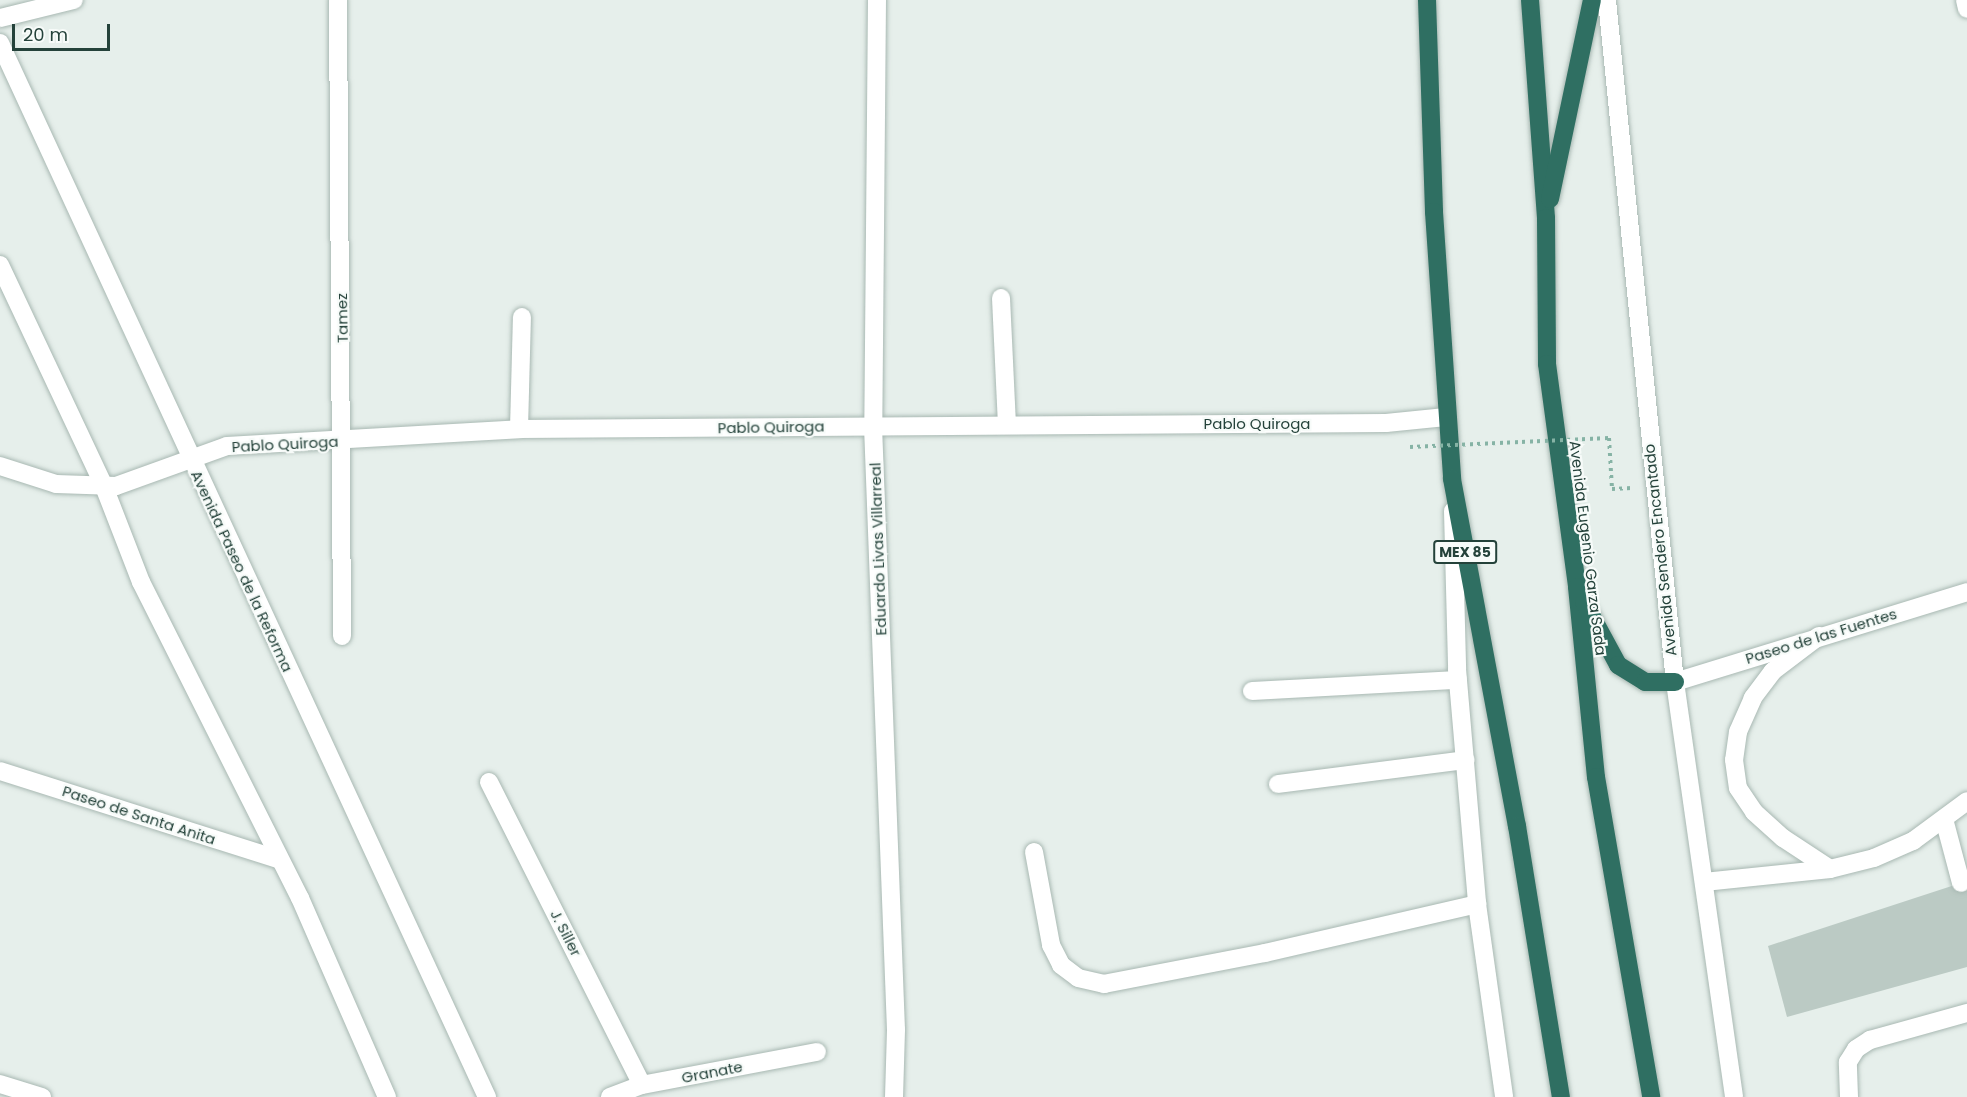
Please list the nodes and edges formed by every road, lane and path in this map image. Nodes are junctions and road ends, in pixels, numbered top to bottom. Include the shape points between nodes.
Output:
1 (74, 0) edge
2 (338, 0) edge
3 (877, 0) edge
4 (1427, 0) edge
5 (1530, 0) edge
6 (1592, 0) edge
7 (1607, 0) edge
8 (1965, 0) edge
9 (1967, 9) edge
10 (0, 18) edge
11 (0, 43) edge
12 (1546, 218) junction
13 (0, 265) edge
14 (1001, 298) dead end
15 (522, 317) dead end
16 (1446, 417) junction
17 (1006, 425) junction
18 (873, 426) junction
19 (519, 429) junction
20 (344, 440) junction
21 (1410, 447) dead end
22 (189, 458) junction
23 (0, 466) edge
24 (1452, 479) junction
25 (103, 484) junction
26 (1612, 489) dead end
27 (1577, 587) junction
28 (1967, 592) edge
29 (342, 636) dead end
30 (1819, 636) junction
31 (1458, 680) junction
32 (1675, 682) junction
33 (1252, 691) dead end
34 (1465, 760) junction
35 (0, 771) edge
36 (489, 782) dead end
37 (1278, 784) dead end
38 (1967, 801) edge
39 (1944, 819) junction
40 (1034, 852) dead end
41 (278, 859) junction
42 (1830, 869) junction
43 (1704, 882) junction
44 (1961, 883) dead end
45 (1477, 904) junction
46 (1967, 1013) edge
47 (816, 1052) dead end
48 (0, 1084) edge
49 (642, 1085) junction
50 (42, 1097) edge
51 (387, 1097) edge
52 (487, 1097) edge
53 (610, 1097) edge
54 (894, 1097) edge
55 (1504, 1097) edge
56 (1561, 1097) edge
57 (1651, 1097) edge
58 (1734, 1097) edge
59 (1849, 1097) edge

1 - 10 street
2 - 20 street, Tamez
3 - 18 street, Eduardo Livas Villarreal
4 - 16 highway, MEX 85
5 - 12 highway, Avenida Eugenio Garza Sada
6 - 12 highway
7 - 32 street, Avenida Sendero Encantado
8 - 9 street
11 - 22 street, Avenida Paseo de la Reforma
12 - 27 highway, Avenida Eugenio Garza Sada via 1547,364
13 - 25 street
14 - 17 street
15 - 19 street
16 - 17 street, Pablo Quiroga via 1386,423
16 - 24 highway, MEX 85
17 - 18 street, Pablo Quiroga
18 - 19 street, Pablo Quiroga
18 - 54 street, Eduardo Livas Villarreal via 896,1030
19 - 20 street, Pablo Quiroga
20 - 22 street, Pablo Quiroga via 227,446
20 - 29 street, Tamez
21 - 26 path, bridge via 1609,438
22 - 25 street, Pablo Quiroga via 116,486
22 - 52 street, Avenida Paseo de la Reforma
23 - 25 street, Pablo Quiroga via 56,484
24 - 31 street
24 - 56 highway, MEX 85 via 1517,826
25 - 41 street via 141,582
27 - 32 highway via 1618,665 1645,682
27 - 57 highway, Avenida Eugenio Garza Sada via 1596,777
28 - 30 street, Paseo de las Fuentes
30 - 32 street, Paseo de las Fuentes
30 - 42 street via 1773,671 1753,699 1738,732 1734,760 1738,788 1754,812 1783,838
31 - 33 street
31 - 34 street
32 - 43 street, Avenida Sendero Encantado
34 - 37 street
34 - 45 street
35 - 41 street, Paseo de Santa Anita
36 - 49 street, J. Siller
38 - 39 street
39 - 42 street via 1904,845
39 - 44 street
40 - 45 street via 1051,945 1061,965 1078,978 1104,984 1265,953
41 - 51 street via 300,898
42 - 43 street
43 - 58 street, Avenida Sendero Encantado
45 - 55 street
46 - 59 street via 1870,1040 1856,1049 1848,1062
47 - 49 street, Granate
48 - 50 street
49 - 53 street, Granate

